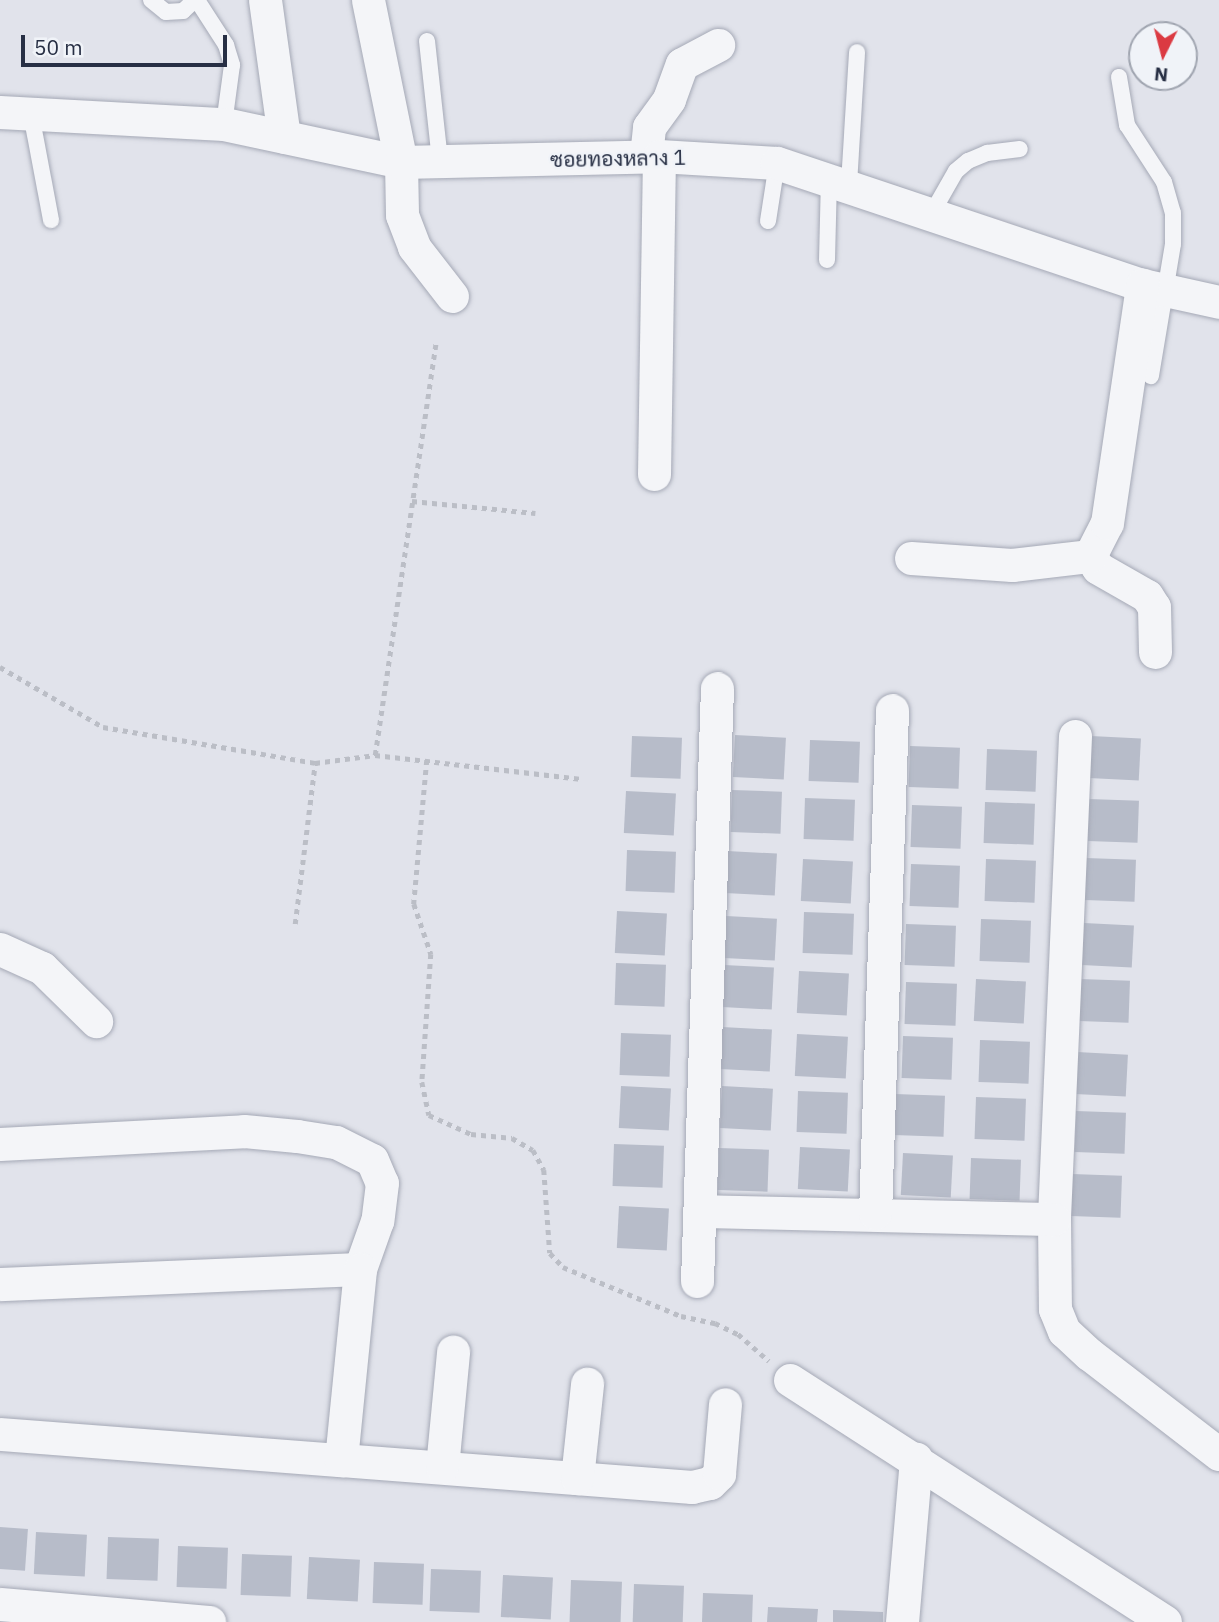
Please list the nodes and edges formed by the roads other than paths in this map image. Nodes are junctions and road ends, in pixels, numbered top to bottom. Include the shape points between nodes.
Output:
1 (151, 0) edge
2 (196, 0) edge
3 (265, 0) edge
4 (368, 0) edge
5 (427, 41) dead end
6 (718, 45) dead end
7 (857, 52) dead end
8 (1119, 77) dead end
9 (15, 113) edge
10 (224, 124) junction
11 (284, 137) junction
12 (1020, 149) dead end
13 (653, 156) junction
14 (440, 161) junction
15 (401, 162) junction
16 (777, 163) junction
17 (839, 181) junction
18 (932, 213) junction
19 (51, 220) dead end
20 (768, 221) dead end
21 (827, 260) dead end
22 (1153, 287) junction
23 (452, 296) dead end
24 (1219, 302) edge
25 (1151, 376) dead end
26 (654, 474) dead end
27 (1090, 556) junction
28 (911, 558) dead end
29 (1155, 652) dead end
30 (718, 688) dead end
31 (892, 710) dead end
32 (1075, 736) dead end
33 (0, 949) edge
34 (96, 1021) dead end
35 (0, 1144) edge
36 (700, 1211) junction
37 (875, 1213) junction
38 (1054, 1219) junction
39 (360, 1269) junction
40 (697, 1282) dead end
41 (0, 1284) edge
42 (453, 1352) dead end
43 (790, 1380) road end
44 (587, 1384) dead end
45 (725, 1404) dead end
46 (0, 1434) edge
47 (1219, 1454) edge
48 (916, 1459) junction
49 (341, 1460) junction
50 (442, 1467) junction
51 (577, 1478) junction
52 (0, 1604) edge
53 (209, 1622) edge
54 (902, 1622) edge
55 (1165, 1622) edge

1 - 2 lane via 166,12 183,11
2 - 10 lane via 226,45 232,65
3 - 11 street
4 - 15 street
5 - 14 lane
6 - 13 street via 682,64 669,99 649,127
7 - 17 lane
8 - 22 lane via 1127,125 1164,182 1173,213
9 - 10 street, ซอยทองหลาง 1
9 - 19 lane
10 - 11 street, ซอยทองหลาง 1
11 - 15 street, ซอยทองหลาง 1
12 - 18 lane via 987,153 968,162 956,171
13 - 14 street, ซอยทองหลาง 1
13 - 16 street, ซอยทองหลาง 1
13 - 26 street
14 - 15 street, ซอยทองหลาง 1
15 - 23 street via 402,215 414,247
16 - 17 street, ซอยทองหลาง 1
16 - 20 lane
17 - 18 street, ซอยทองหลาง 1
17 - 21 lane
18 - 22 street, ซอยทองหลาง 1
22 - 24 street, ซอยทองหลาง 1
22 - 25 lane
22 - 27 street via 1107,523
27 - 28 street via 1012,565
27 - 29 street via 1098,568 1147,596 1154,607
30 - 36 street
31 - 37 street
32 - 38 street
33 - 34 street via 42,968
35 - 39 street via 244,1131 335,1142 372,1160 382,1183 377,1221
36 - 37 street
36 - 40 street
37 - 38 street
38 - 47 street via 1055,1309 1064,1331
39 - 41 street
39 - 49 street
42 - 50 street
43 - 48 street
44 - 51 street
45 - 51 street via 719,1474 710,1483 692,1487
46 - 49 street
48 - 54 street
48 - 55 street
49 - 50 street
50 - 51 street
52 - 53 street

